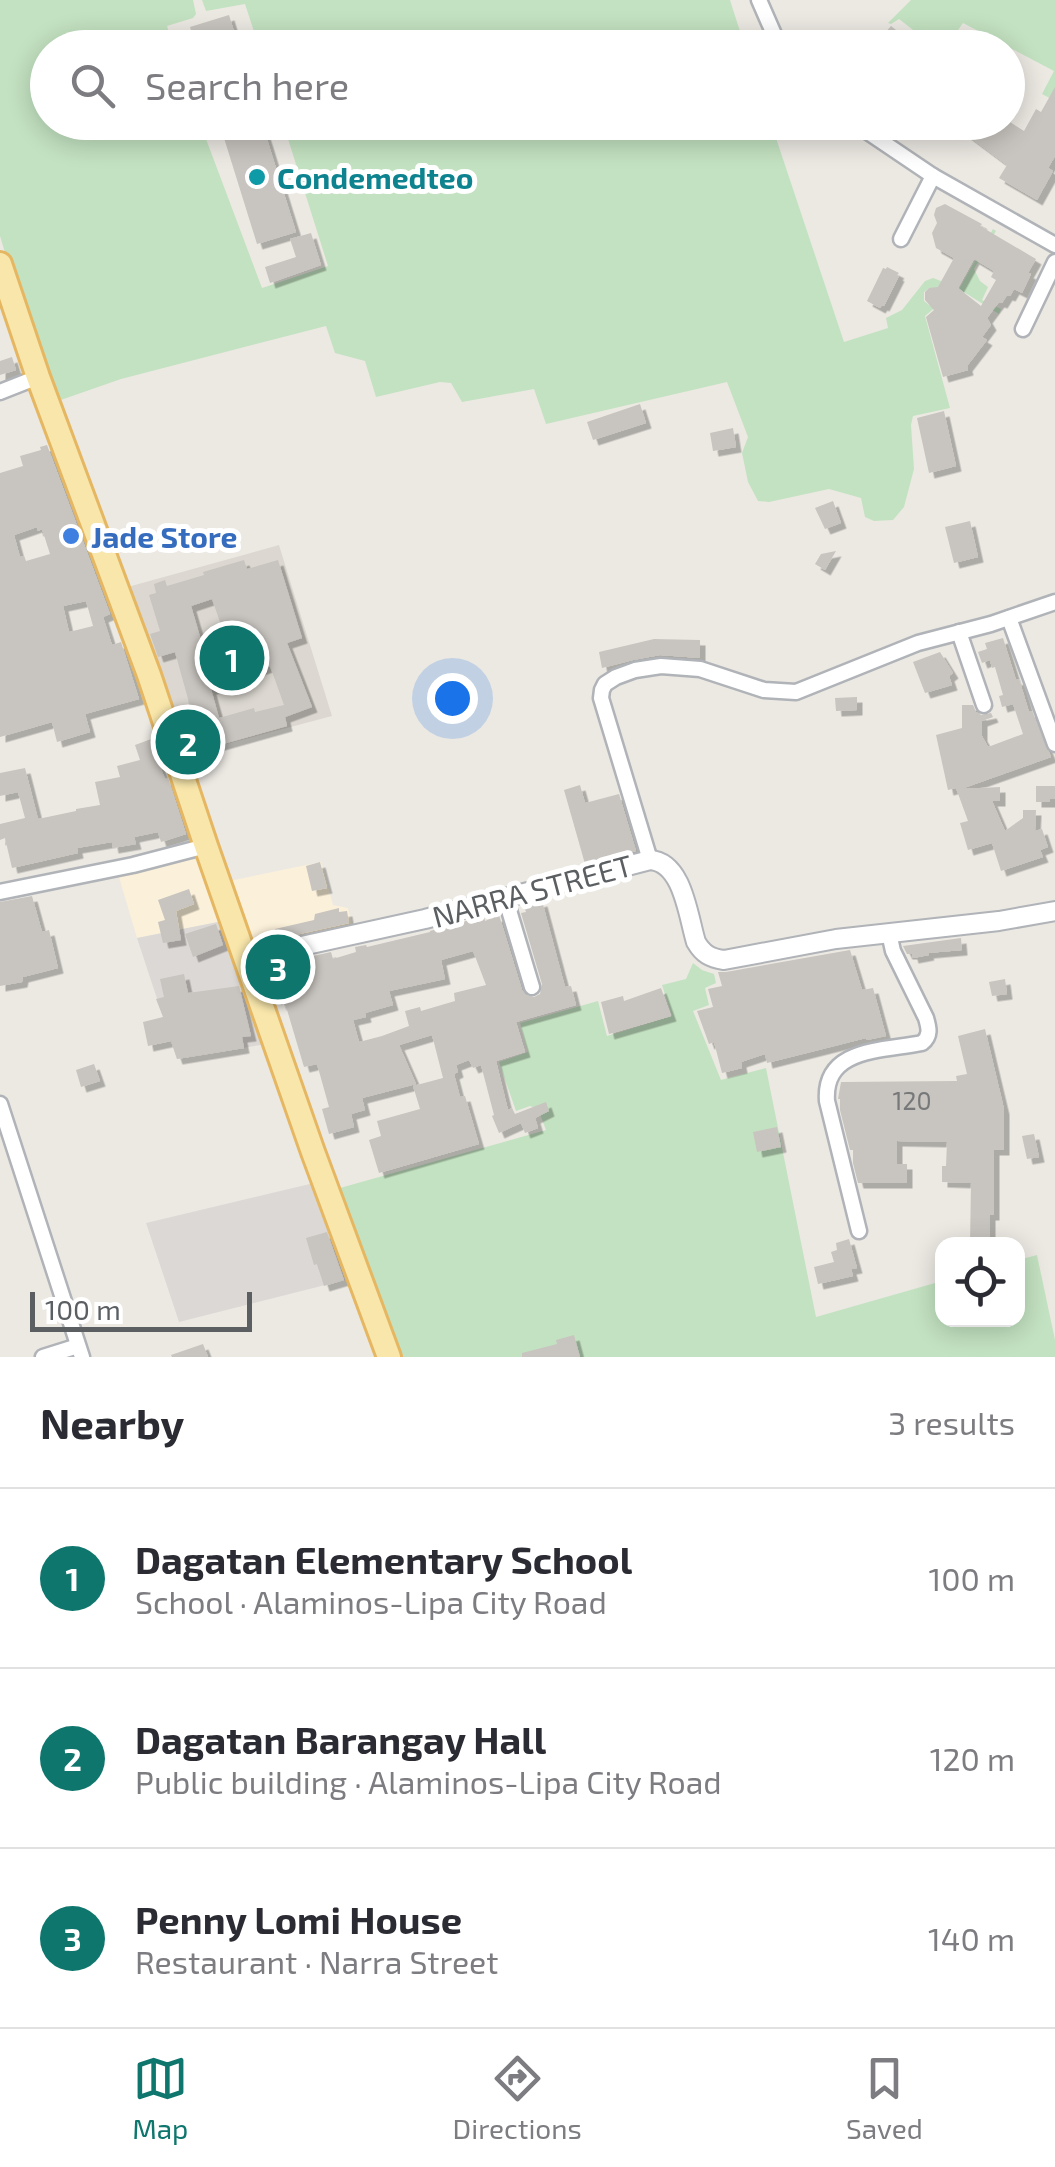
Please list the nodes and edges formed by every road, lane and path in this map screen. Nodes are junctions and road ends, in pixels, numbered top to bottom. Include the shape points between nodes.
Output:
1 (759, 0) edge
2 (772, 30) edge
3 (880, 140) edge
4 (933, 176) junction
5 (901, 239) dead end
6 (1055, 245) edge
7 (1055, 262) edge
8 (0, 264) edge
9 (1023, 329) dead end
10 (38, 377) junction
11 (0, 392) edge
12 (1055, 602) edge
13 (1009, 618) junction
14 (959, 632) junction
15 (984, 705) dead end
16 (1055, 744) edge
17 (206, 846) junction
18 (650, 860) junction
19 (0, 892) edge
20 (505, 898) junction
21 (1055, 911) edge
22 (889, 933) junction
23 (247, 958) junction
24 (532, 986) dead end
25 (0, 1104) edge
26 (859, 1231) dead end
27 (80, 1351) edge
28 (43, 1357) edge
29 (389, 1357) edge

1 - 2 street
3 - 4 street
4 - 5 street
4 - 6 street
7 - 9 street
8 - 10 main road
10 - 11 street
10 - 17 main road
12 - 13 street
13 - 14 street
13 - 16 street
14 - 15 street
14 - 18 street via 796,692 661,666 605,684 601,698
17 - 19 street
17 - 23 main road
18 - 20 street, NARRA STREET
18 - 22 street, NARRA STREET via 666,864 677,877 696,942 712,958
20 - 23 street, NARRA STREET
20 - 24 street
21 - 22 street, NARRA STREET
22 - 26 street via 929,1030 922,1043 873,1050 830,1073 827,1101
23 - 29 main road
25 - 27 street
27 - 28 street

